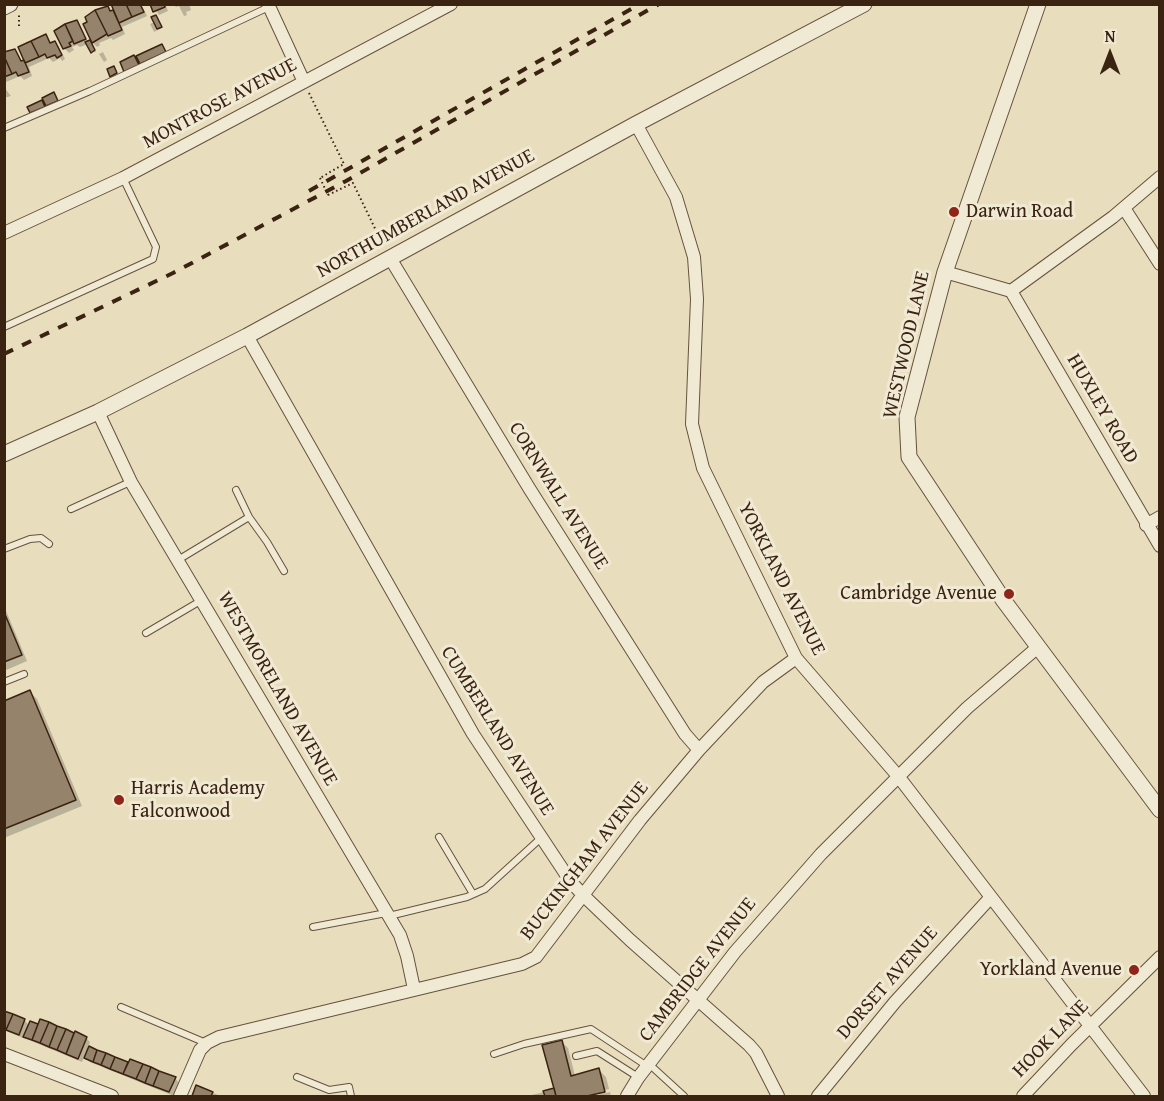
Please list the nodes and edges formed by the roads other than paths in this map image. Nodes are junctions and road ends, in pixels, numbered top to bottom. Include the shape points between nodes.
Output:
1 (451, 4) edge
2 (864, 4) edge
3 (1038, 4) edge
4 (270, 5) edge
5 (304, 82) junction
6 (636, 124) junction
7 (4, 128) edge
8 (1160, 177) edge
9 (123, 178) junction
10 (1124, 208) junction
11 (4, 233) edge
12 (390, 258) junction
13 (1160, 264) edge
14 (945, 272) junction
15 (1011, 291) junction
16 (4, 327) edge
17 (247, 336) junction
18 (98, 412) junction
19 (4, 454) edge
20 (131, 482) junction
21 (236, 490) dead end
22 (71, 508) dead end
23 (1160, 517) edge
24 (249, 518) junction
25 (1146, 525) junction
26 (49, 544) dead end
27 (1160, 546) edge
28 (4, 549) edge
29 (177, 560) junction
30 (284, 571) dead end
31 (202, 600) junction
32 (146, 633) dead end
33 (1038, 647) junction
34 (796, 658) junction
35 (24, 674) dead end
36 (4, 682) edge
37 (699, 750) junction
38 (898, 776) junction
39 (1160, 810) edge
40 (440, 837) dead end
41 (541, 838) junction
42 (473, 894) junction
43 (584, 896) junction
44 (991, 897) junction
45 (387, 914) junction
46 (313, 927) dead end
47 (1160, 957) edge
48 (414, 989) junction
49 (698, 1000) junction
50 (122, 1007) dead end
51 (1090, 1026) junction
52 (207, 1043) junction
53 (4, 1054) edge
54 (494, 1054) dead end
55 (576, 1056) dead end
56 (648, 1065) junction
57 (297, 1077) dead end
58 (638, 1078) junction
59 (112, 1096) edge
60 (180, 1096) edge
61 (351, 1096) edge
62 (627, 1096) edge
63 (684, 1096) edge
64 (778, 1096) edge
65 (818, 1096) edge
66 (1023, 1096) edge
67 (1144, 1096) edge

1 - 5 street, MONTROSE AVENUE
2 - 6 street, NORTHUMBERLAND AVENUE
3 - 14 street, WESTWOOD LANE
4 - 5 street
4 - 7 lane
5 - 9 street, MONTROSE AVENUE
6 - 12 street, NORTHUMBERLAND AVENUE
6 - 34 street, YORKLAND AVENUE via 676,197 694,256 697,299 692,424 703,468
8 - 10 street
9 - 11 street, MONTROSE AVENUE
9 - 16 lane via 156,246 153,259
10 - 13 street
10 - 15 street
12 - 17 street, NORTHUMBERLAND AVENUE
12 - 37 street, CORNWALL AVENUE via 529,488 685,734
14 - 15 street
14 - 33 street, WESTWOOD LANE via 907,417 909,457
15 - 25 street, HUXLEY ROAD
17 - 18 street, NORTHUMBERLAND AVENUE
17 - 41 street, CUMBERLAND AVENUE via 467,724
18 - 19 street, NORTHUMBERLAND AVENUE
18 - 20 street, WESTMORELAND AVENUE
20 - 22 lane
20 - 29 street, WESTMORELAND AVENUE
21 - 24 lane
23 - 25 street
24 - 29 lane
24 - 30 lane
25 - 27 street, HUXLEY ROAD
26 - 28 lane via 41,538 30,539
29 - 31 street, WESTMORELAND AVENUE
31 - 32 lane
31 - 45 street, WESTMORELAND AVENUE
33 - 38 street, CAMBRIDGE AVENUE via 967,708
33 - 39 street, WESTWOOD LANE
34 - 37 street, BUCKINGHAM AVENUE via 763,682
34 - 38 street, YORKLAND AVENUE
35 - 36 lane
37 - 43 street, BUCKINGHAM AVENUE via 640,820
38 - 44 street, YORKLAND AVENUE
38 - 49 street, CAMBRIDGE AVENUE via 765,915
40 - 42 lane
41 - 42 lane via 485,889
41 - 43 street, CUMBERLAND AVENUE
42 - 45 lane
43 - 48 street, BUCKINGHAM AVENUE via 530,961
43 - 49 street, CUMBERLAND AVENUE
44 - 51 street, YORKLAND AVENUE
44 - 65 street, DORSET AVENUE via 895,1002
45 - 46 lane
45 - 48 street, WESTMORELAND AVENUE via 404,945
47 - 51 street, HOOK LANE
48 - 52 street, BUCKINGHAM AVENUE via 231,1032
49 - 56 street, CAMBRIDGE AVENUE
49 - 64 street, CUMBERLAND AVENUE via 756,1053
50 - 52 lane
51 - 66 street, HOOK LANE
51 - 67 street, YORKLAND AVENUE
52 - 60 street via 194,1060
53 - 59 street
54 - 56 lane via 586,1029
55 - 58 lane via 597,1051
56 - 58 street, CAMBRIDGE AVENUE
56 - 63 lane
57 - 61 lane via 329,1090 349,1087
58 - 62 street, CAMBRIDGE AVENUE

